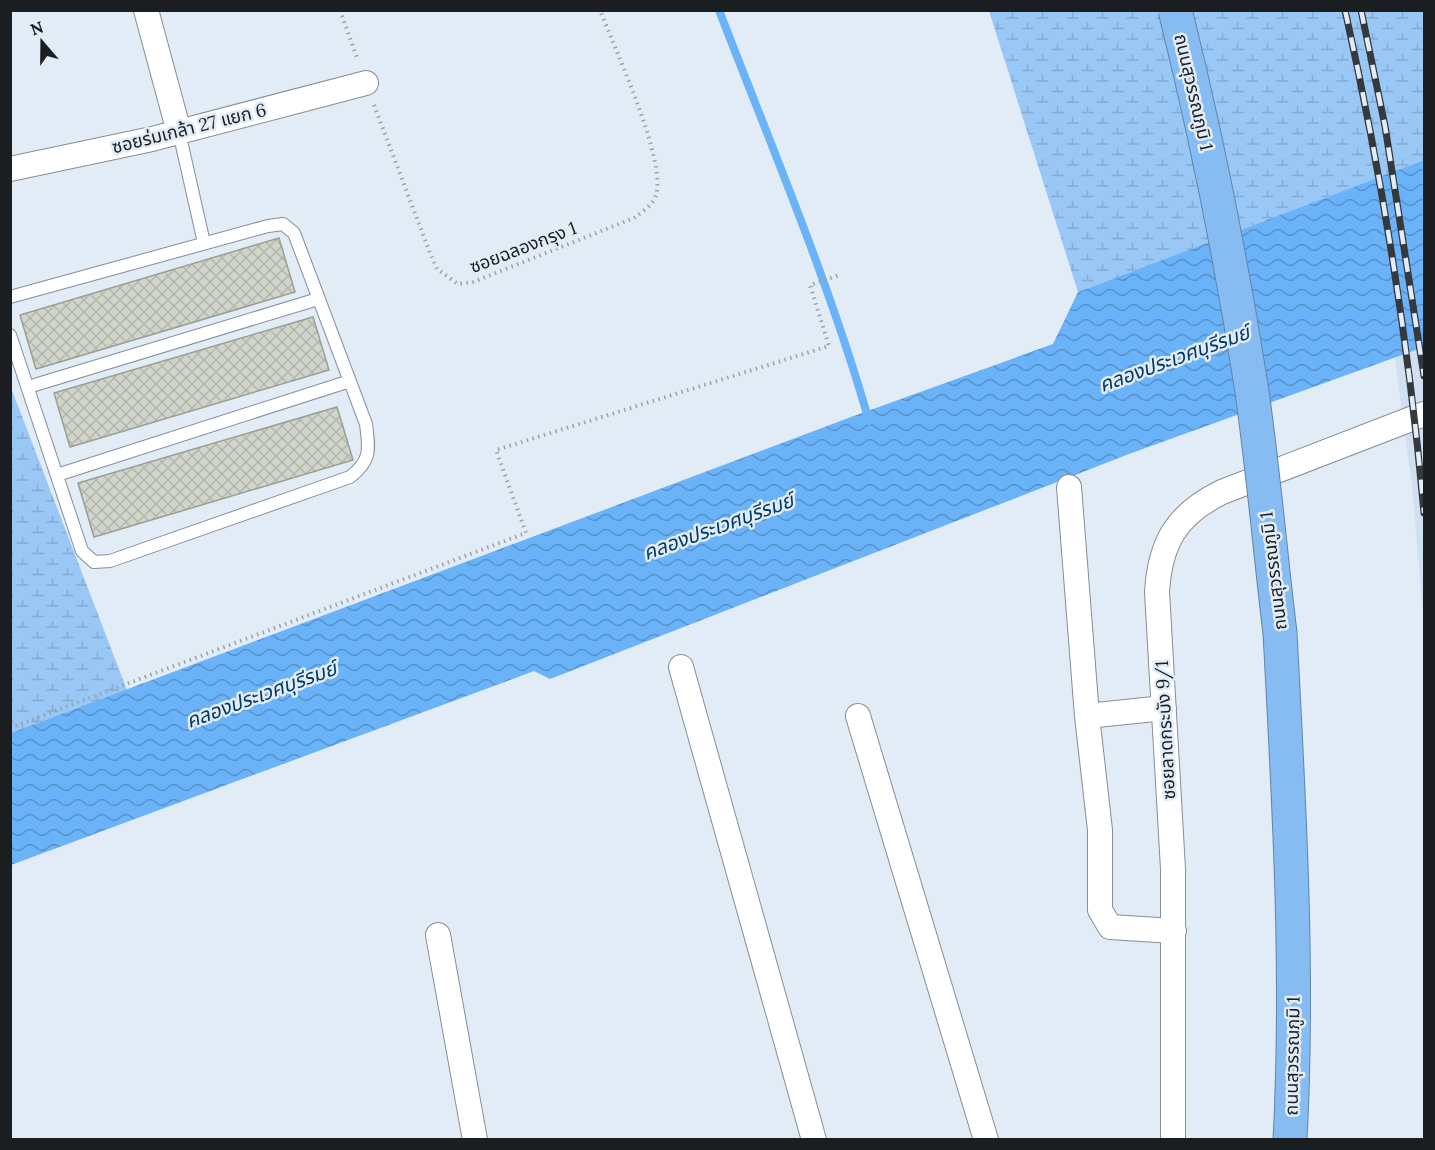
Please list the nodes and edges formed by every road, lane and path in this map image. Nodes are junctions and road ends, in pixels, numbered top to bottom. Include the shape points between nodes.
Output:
1 (146, 10) edge
2 (340, 10) edge
3 (600, 10) edge
4 (1175, 10) edge
5 (366, 83) junction
6 (178, 132) junction
7 (10, 169) edge
8 (204, 243) junction
9 (839, 275) dead end
10 (10, 297) edge
11 (318, 299) junction
12 (10, 336) edge
13 (350, 381) junction
14 (28, 387) junction
15 (1425, 414) edge
16 (57, 475) junction
17 (1069, 486) dead end
18 (681, 667) dead end
19 (1164, 708) junction
20 (858, 716) dead end
21 (1087, 716) junction
22 (10, 728) edge
23 (1174, 931) junction
24 (438, 935) dead end
25 (475, 1140) edge
26 (814, 1140) edge
27 (986, 1140) edge
28 (1173, 1140) edge
29 (1290, 1140) edge

1 - 6 street
2 - 5 path, ซอยฉลองกรุง 1
3 - 5 path, ซอยฉลองกรุง 1 via 654,153 656,196 634,218 473,282 458,284 437,268
4 - 29 highway, ถนนสุวรรณภูมิ 1, bridge via 1204,126 1230,257 1251,387 1280,633 1292,932
5 - 6 street, ซอยร่มเกล้า 27 แยก 6
6 - 7 street, ซอยร่มเกล้า 27 แยก 6
6 - 8 lane
8 - 10 lane
8 - 11 lane via 283,224 294,233
9 - 22 path via 810,285 829,346 496,450 526,533
11 - 13 lane
11 - 14 lane
12 - 14 lane
13 - 16 lane
13 - 16 lane via 366,424 368,456 362,468 350,477 110,561 94,562 82,551
14 - 16 lane
15 - 19 street, ซอยลาดกระบัง 9/1 via 1222,492 1202,502 1174,529 1163,551 1157,592
17 - 21 street
18 - 26 street
19 - 21 street
19 - 23 street, ซอยลาดกระบัง 9/1
20 - 27 street
21 - 23 street via 1100,830 1102,919 1110,927
23 - 28 street, ซอยลาดกระบัง 9/1
24 - 25 street

